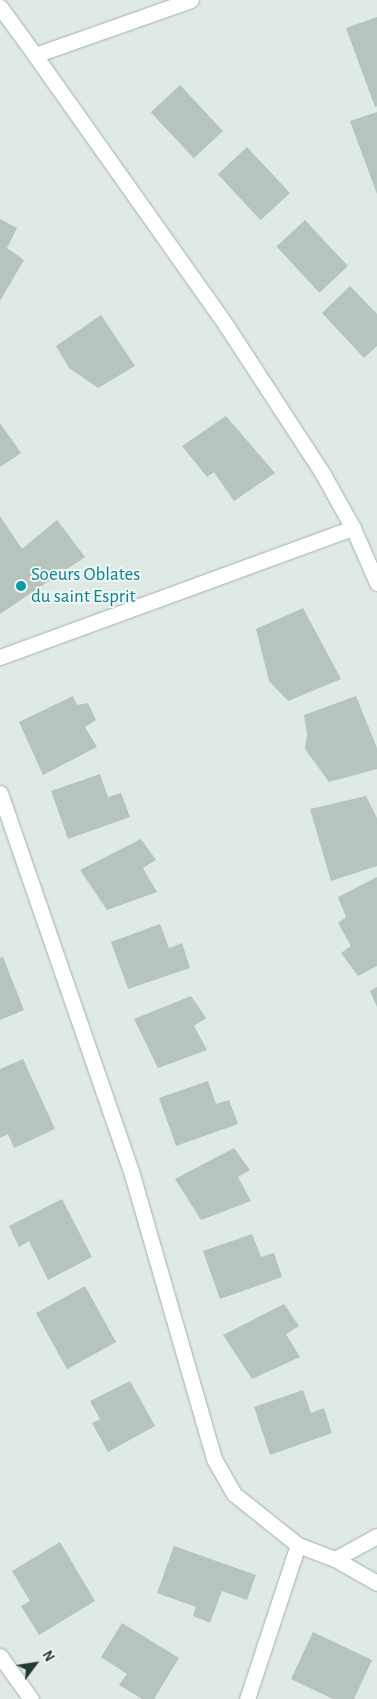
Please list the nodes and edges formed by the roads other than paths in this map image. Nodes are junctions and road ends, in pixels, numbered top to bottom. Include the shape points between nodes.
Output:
1 (191, 0) edge
2 (0, 7) edge
3 (35, 55) junction
4 (353, 528) junction
5 (377, 583) edge
6 (0, 657) edge
7 (0, 794) edge
8 (377, 1536) edge
9 (298, 1546) junction
10 (336, 1559) junction
11 (377, 1583) edge
12 (0, 1656) edge
13 (31, 1699) edge
14 (247, 1699) edge

1 - 3 street
2 - 3 street
3 - 4 street via 226,325 323,474
4 - 5 street
4 - 6 street
7 - 9 street via 131,1171 214,1459 234,1494
8 - 10 street
9 - 10 street
9 - 14 street
10 - 11 street
12 - 13 street

